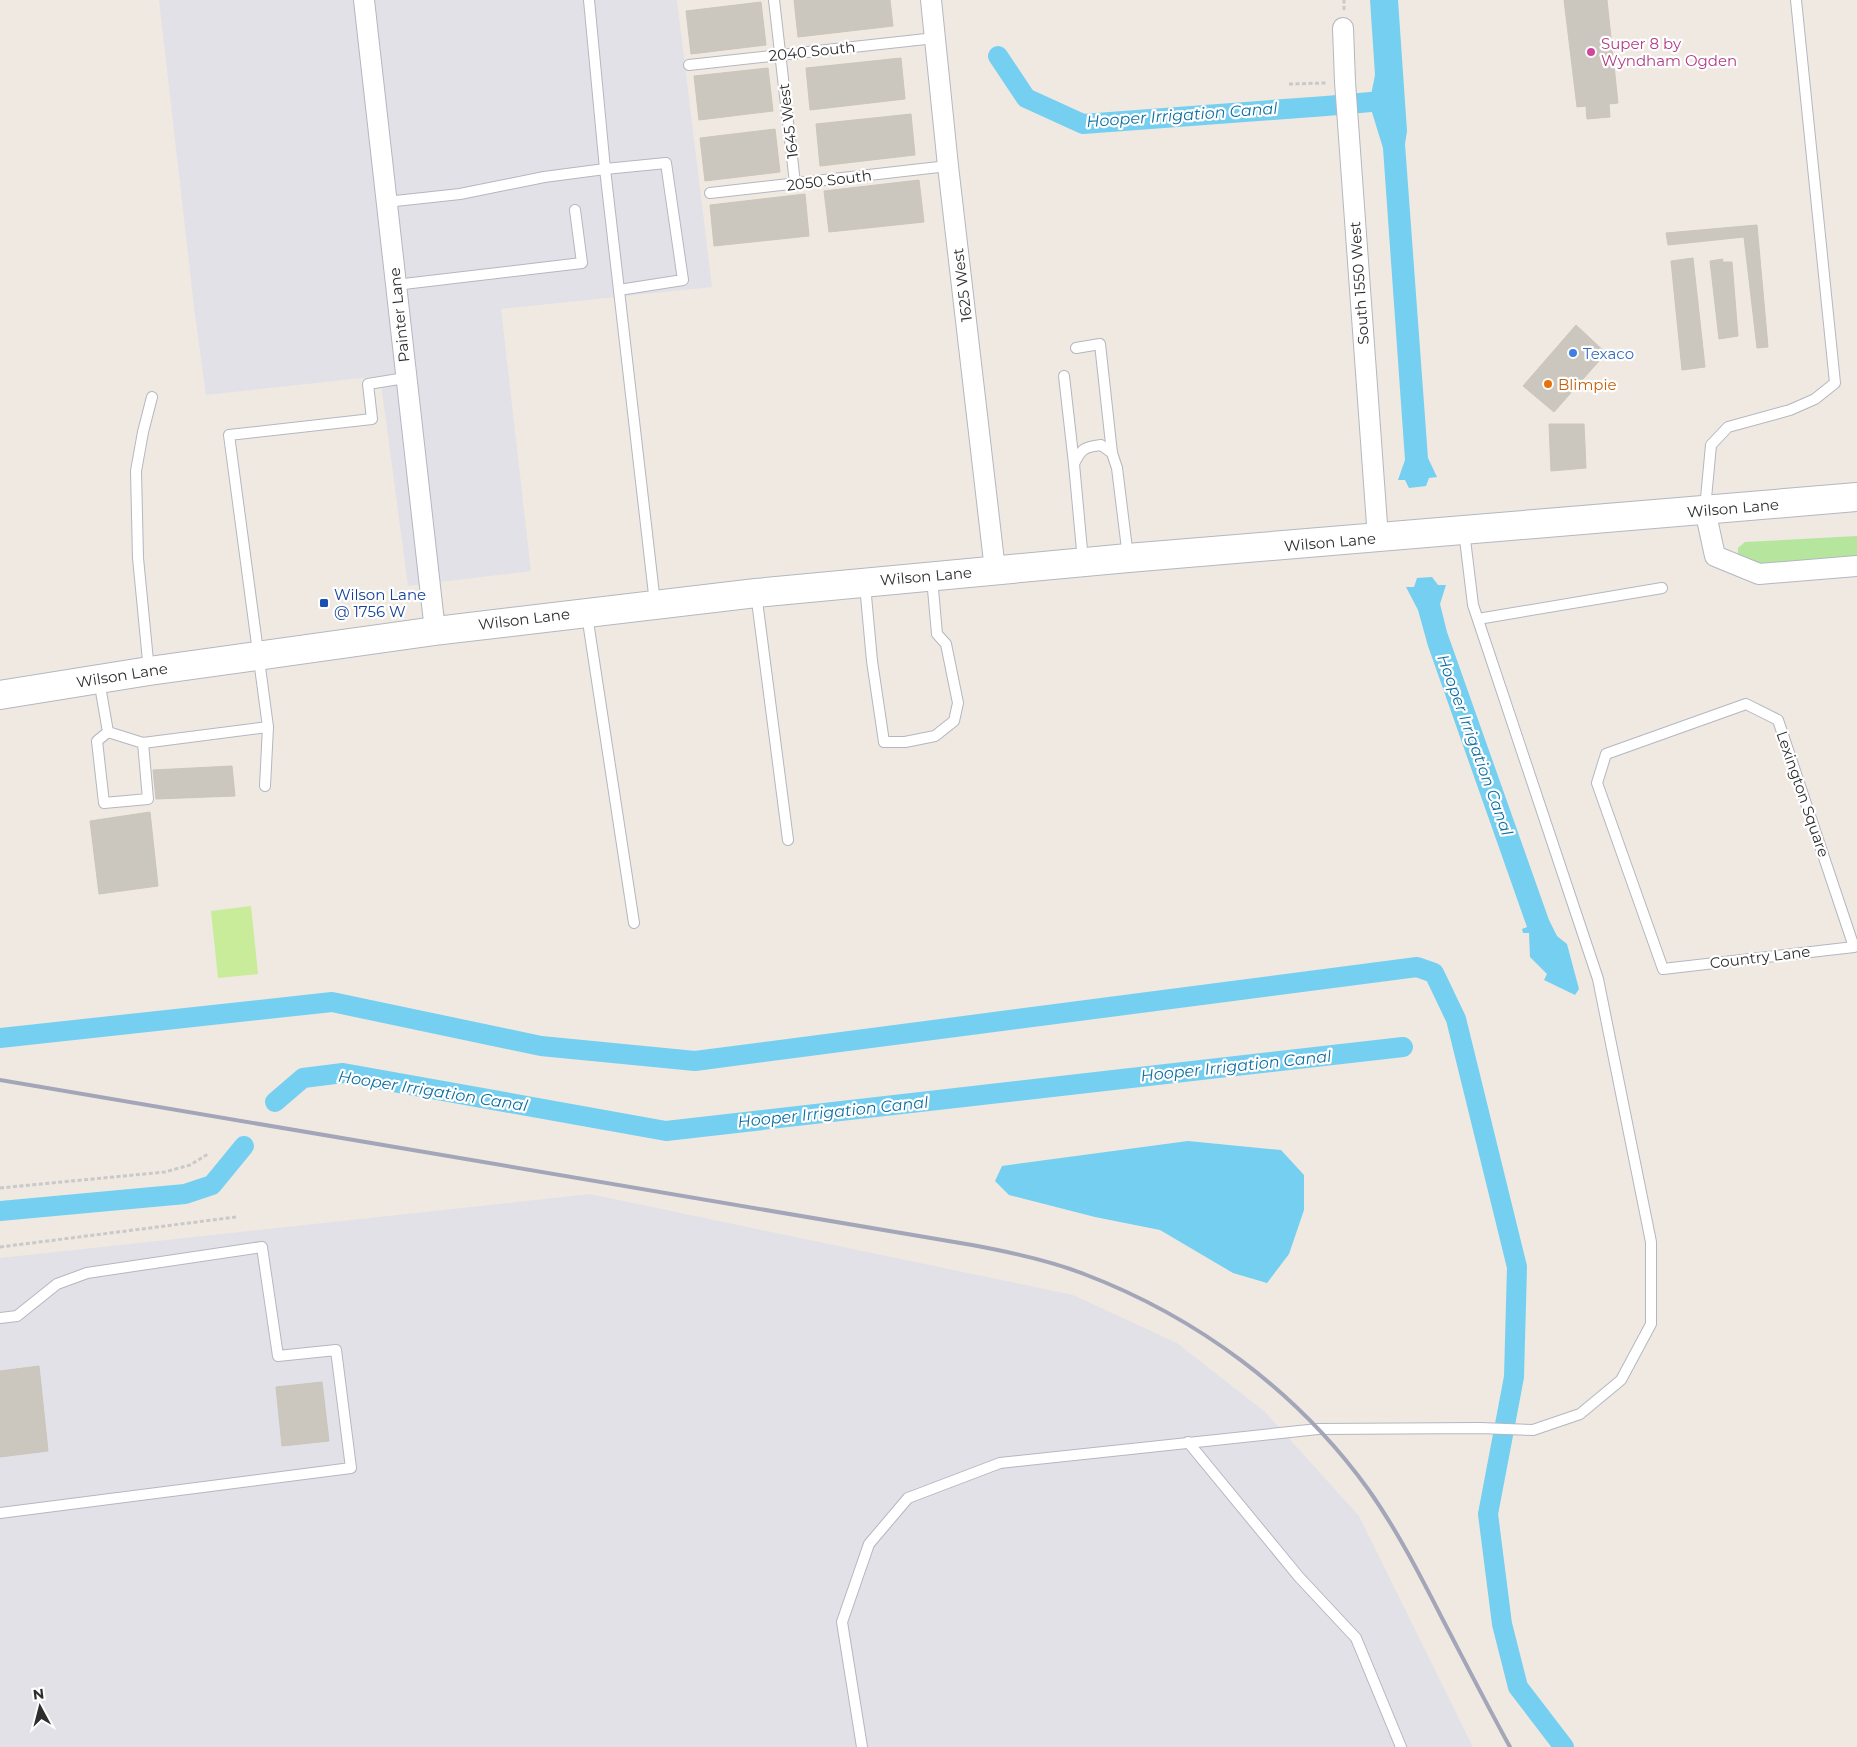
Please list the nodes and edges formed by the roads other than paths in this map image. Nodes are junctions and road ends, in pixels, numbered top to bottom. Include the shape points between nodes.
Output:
1 (364, 0) edge
2 (589, 0) edge
3 (774, 0) edge
4 (931, 0) edge
5 (1796, 0) edge
6 (1343, 28) dead end
7 (935, 38) junction
8 (781, 55) junction
9 (689, 65) dead end
10 (948, 166) junction
11 (605, 169) junction
12 (796, 183) junction
13 (710, 193) dead end
14 (386, 202) junction
15 (575, 210) dead end
16 (395, 285) junction
17 (619, 290) junction
18 (1076, 348) dead end
19 (1064, 376) dead end
20 (406, 378) junction
21 (152, 397) dead end
22 (1112, 453) junction
23 (1074, 464) junction
24 (1857, 497) edge
25 (1705, 510) junction
26 (1464, 531) junction
27 (1378, 538) junction
28 (1128, 558) junction
29 (1083, 562) junction
30 (1857, 566) edge
31 (995, 570) junction
32 (932, 575) junction
33 (864, 581) junction
34 (1662, 588) dead end
35 (756, 592) junction
36 (655, 603) junction
37 (586, 611) junction
38 (1478, 619) junction
39 (435, 631) junction
40 (258, 655) junction
41 (149, 671) junction
42 (98, 679) junction
43 (0, 695) edge
44 (268, 727) junction
45 (108, 732) junction
46 (143, 743) junction
47 (265, 786) dead end
48 (788, 840) dead end
49 (634, 924) dead end
50 (1856, 946) edge
51 (1663, 969) joint
52 (0, 1318) edge
53 (1188, 1442) junction
54 (0, 1513) edge
55 (862, 1747) edge
56 (1401, 1747) edge

1 - 14 street, Painter Lane
2 - 11 lane
3 - 8 lane, 1645 West
4 - 7 street, 1625 West
5 - 25 lane via 1835,383 1815,399 1790,410 1728,427 1712,445
6 - 27 street, South 1550 West
7 - 8 lane, 2040 South
7 - 10 street, 1625 West
8 - 9 lane, 2040 South
8 - 12 lane, 1645 West
10 - 12 lane, 2050 South
10 - 31 street, 1625 West
11 - 14 lane via 460,194
11 - 17 lane
11 - 17 lane via 666,163 683,280
12 - 13 lane, 2050 South
14 - 16 street, Painter Lane
15 - 16 lane via 582,263
16 - 20 street, Painter Lane
17 - 36 lane
18 - 22 lane via 1100,344
19 - 23 lane
20 - 39 street, Painter Lane
20 - 40 lane via 368,384 372,419 229,435
21 - 41 lane via 136,472 138,558
22 - 23 lane via 1101,445 1089,446 1080,452
22 - 28 lane via 1117,468
23 - 29 lane
24 - 25 main road, Wilson Lane
25 - 26 main road, Wilson Lane
25 - 30 street via 1715,556 1759,574
26 - 27 main road, Wilson Lane
26 - 38 lane via 1473,605
27 - 28 main road, Wilson Lane
28 - 29 main road, Wilson Lane
29 - 31 main road, Wilson Lane
31 - 32 main road, Wilson Lane
32 - 33 main road, Wilson Lane
32 - 33 lane via 937,634 946,644 958,703 954,721 935,736 905,742 884,742
33 - 35 main road, Wilson Lane
34 - 38 lane
35 - 36 main road, Wilson Lane
35 - 48 lane
36 - 37 main road, Wilson Lane
37 - 39 main road, Wilson Lane
37 - 49 lane
38 - 53 lane via 1598,979 1651,1242 1651,1324 1621,1380 1580,1414 1533,1430 1318,1429
39 - 40 main road, Wilson Lane
40 - 41 main road, Wilson Lane
40 - 44 lane
41 - 42 main road, Wilson Lane
42 - 43 main road, Wilson Lane
42 - 45 lane
44 - 46 lane
44 - 47 lane
45 - 46 lane
45 - 46 lane via 97,741 104,803 148,800
50 - 51 lane, Country Lane
50 - 51 lane, Lexington Square via 1778,720 1746,704 1606,754 1597,783
52 - 54 lane via 17,1316 57,1284 87,1273 262,1247 278,1356 336,1350 351,1468
53 - 55 lane via 1000,1463 908,1498 869,1544 842,1622
53 - 56 lane via 1299,1577 1356,1638

